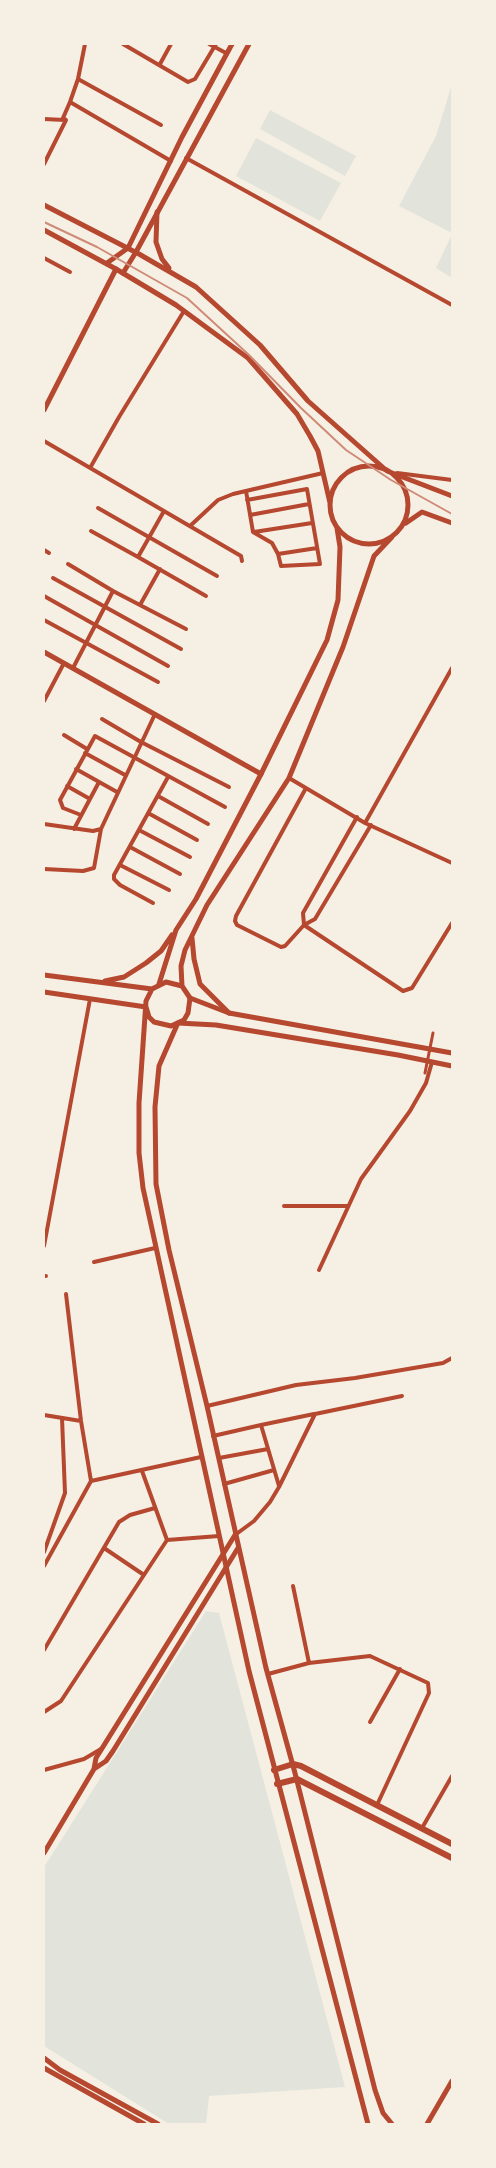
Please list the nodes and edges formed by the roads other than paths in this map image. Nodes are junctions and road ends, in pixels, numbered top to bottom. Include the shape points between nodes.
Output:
1 (85, 44) edge
2 (126, 44) edge
3 (171, 44) edge
4 (209, 44) edge
5 (232, 44) edge
6 (249, 44) edge
7 (215, 45) edge
8 (226, 53) junction
9 (240, 60) junction
10 (160, 64) junction
11 (78, 79) junction
12 (70, 102) junction
13 (44, 119) edge
14 (66, 120) junction
15 (161, 125) dead end
16 (186, 158) junction
17 (171, 161) junction
18 (44, 164) edge
19 (44, 205) edge
20 (157, 212) junction
21 (44, 230) edge
22 (128, 248) junction
23 (136, 252) junction
24 (44, 258) edge
25 (107, 263) junction
26 (116, 269) junction
27 (70, 272) dead end
28 (123, 273) junction
29 (175, 273) junction
30 (453, 305) edge
31 (184, 311) junction
32 (44, 410) edge
33 (44, 441) edge
34 (90, 468) junction
35 (387, 471) junction
36 (324, 473) junction
37 (453, 480) edge
38 (246, 491) junction
39 (453, 496) edge
40 (247, 500) junction
41 (330, 503) junction
42 (309, 504) junction
43 (98, 508) dead end
44 (164, 511) junction
45 (250, 514) junction
46 (312, 523) junction
47 (453, 523) edge
48 (190, 526) junction
49 (402, 526) junction
50 (337, 528) junction
51 (91, 531) dead end
52 (254, 532) junction
53 (148, 537) junction
54 (392, 537) junction
55 (317, 548) junction
56 (44, 550) edge
57 (49, 553) dead end
58 (279, 554) junction
59 (138, 557) junction
60 (242, 561) dead end
61 (68, 564) dead end
62 (160, 569) junction
63 (217, 576) dead end
64 (53, 578) dead end
65 (113, 591) junction
66 (206, 596) dead end
67 (44, 597) edge
68 (140, 605) junction
69 (104, 608) junction
70 (44, 620) edge
71 (95, 625) junction
72 (186, 629) dead end
73 (86, 642) junction
74 (181, 649) dead end
75 (44, 652) edge
76 (64, 663) junction
77 (168, 666) dead end
78 (73, 668) junction
79 (453, 668) edge
80 (158, 682) dead end
81 (44, 701) edge
82 (155, 713) junction
83 (102, 719) dead end
84 (64, 735) dead end
85 (141, 742) junction
86 (86, 751) junction
87 (133, 758) junction
88 (76, 769) junction
89 (261, 774) junction
90 (125, 775) junction
91 (168, 777) junction
92 (289, 778) junction
93 (99, 782) junction
94 (67, 786) junction
95 (228, 787) dead end
96 (306, 788) junction
97 (117, 792) junction
98 (158, 796) junction
99 (90, 799) junction
100 (225, 807) dead end
101 (148, 813) junction
102 (81, 815) junction
103 (357, 818) junction
104 (366, 823) junction
105 (44, 824) edge
106 (208, 824) dead end
107 (371, 825) junction
108 (74, 829) junction
109 (101, 829) junction
110 (139, 830) junction
111 (197, 840) dead end
112 (130, 847) junction
113 (190, 857) dead end
114 (452, 862) edge
115 (120, 865) junction
116 (44, 869) edge
117 (180, 874) dead end
118 (169, 890) dead end
119 (153, 903) dead end
120 (453, 923) edge
121 (304, 925) junction
122 (176, 930) junction
123 (192, 936) junction
124 (44, 975) edge
125 (101, 983) junction
126 (159, 984) junction
127 (182, 986) junction
128 (152, 989) junction
129 (44, 992) edge
130 (190, 998) junction
131 (90, 999) junction
132 (146, 1007) junction
133 (229, 1013) junction
134 (178, 1023) junction
135 (433, 1033) dead end
136 (416, 1046) junction
137 (453, 1053) edge
138 (414, 1058) junction
139 (432, 1062) junction
140 (453, 1066) edge
141 (425, 1073) dead end
142 (284, 1206) dead end
143 (348, 1206) junction
144 (44, 1246) edge
145 (155, 1248) junction
146 (94, 1262) dead end
147 (319, 1270) dead end
148 (66, 1294) dead end
149 (453, 1358) edge
150 (402, 1396) dead end
151 (207, 1406) junction
152 (315, 1414) junction
153 (44, 1415) edge
154 (62, 1418) junction
155 (81, 1421) junction
156 (261, 1425) junction
157 (213, 1436) junction
158 (268, 1449) junction
159 (201, 1457) junction
160 (218, 1459) junction
161 (274, 1470) junction
162 (142, 1471) junction
163 (91, 1481) junction
164 (224, 1484) junction
165 (279, 1486) junction
166 (155, 1508) junction
167 (235, 1535) junction
168 (219, 1536) junction
169 (168, 1540) junction
170 (104, 1548) junction
171 (238, 1548) junction
172 (44, 1552) edge
173 (223, 1555) junction
174 (44, 1566) edge
175 (226, 1568) junction
176 (144, 1575) junction
177 (293, 1586) dead end
178 (44, 1650) edge
179 (309, 1663) junction
180 (400, 1669) junction
181 (268, 1674) junction
182 (44, 1712) edge
183 (370, 1722) dead end
184 (102, 1749) junction
185 (292, 1764) junction
186 (94, 1769) junction
187 (44, 1770) edge
188 (274, 1770) junction
189 (453, 1776) edge
190 (297, 1779) junction
191 (277, 1784) junction
192 (377, 1805) junction
193 (422, 1828) junction
194 (452, 1842) edge
195 (44, 1853) edge
196 (453, 1858) edge
197 (44, 2058) edge
198 (44, 2068) edge
199 (453, 2081) edge
200 (144, 2124) edge
201 (158, 2124) edge
202 (368, 2124) edge
203 (392, 2124) edge
204 (427, 2124) edge

1 - 11 street
2 - 10 street
3 - 10 street
4 - 7 street
5 - 8 main road
6 - 9 main road
7 - 8 street
7 - 10 street via 191,82
8 - 9 main road
8 - 17 main road
9 - 16 main road
11 - 12 street
11 - 15 street
12 - 14 street via 63,118
12 - 17 street
13 - 14 street
14 - 18 street
16 - 20 main road
16 - 30 street
17 - 22 main road
19 - 22 main road
20 - 23 main road
20 - 29 main road via 158,251
21 - 25 main road
22 - 23 main road
22 - 25 main road
23 - 28 main road
23 - 29 main road
24 - 27 street
25 - 26 main road
26 - 28 main road
26 - 32 main road
28 - 31 main road
29 - 35 main road via 260,345 308,400
31 - 34 street
31 - 36 main road via 248,358 297,414 318,452
33 - 34 street
34 - 44 street
35 - 37 street
35 - 39 main road
35 - 41 main road via 367,465 349,471 335,484
35 - 49 main road via 400,480 408,494 408,511
36 - 38 street
36 - 41 main road
38 - 40 street
38 - 48 street via 218,500
40 - 42 street via 307,489
40 - 45 street
41 - 50 main road
42 - 45 street
42 - 46 street
43 - 53 street
44 - 48 street
44 - 53 street
45 - 52 street
46 - 52 street
46 - 55 street
47 - 49 main road via 422,512
48 - 60 street via 241,556
49 - 54 main road
50 - 54 main road via 358,542 376,543
50 - 89 main road via 338,600 327,640
51 - 59 street
52 - 58 street via 267,539
53 - 59 street
53 - 63 street
54 - 92 main road via 374,556 343,648
55 - 58 street
55 - 58 street via 320,564 281,566
56 - 57 street
59 - 62 street
61 - 65 street
62 - 66 street
62 - 68 street
64 - 69 street
65 - 68 street
65 - 69 street
67 - 71 street
68 - 72 street
69 - 71 street
69 - 74 street
70 - 73 street
71 - 73 street
71 - 77 street
73 - 78 street
73 - 80 street
75 - 76 main road
76 - 78 main road
76 - 81 street
78 - 82 main road
79 - 104 street
82 - 85 street
82 - 89 main road
83 - 85 street
84 - 86 street
85 - 87 street
85 - 95 street
86 - 87 street via 95,736
86 - 88 street
86 - 90 street
87 - 90 street
87 - 91 street
88 - 93 street
88 - 94 street
89 - 122 main road
90 - 97 street
91 - 98 street
91 - 100 street
92 - 96 street
92 - 123 main road via 207,905
93 - 97 street
93 - 99 street
94 - 99 street
94 - 102 street via 61,804
96 - 103 street
96 - 121 street via 235,921 281,947
97 - 109 street
98 - 101 street
98 - 106 street
99 - 102 street
101 - 110 street
101 - 111 street
102 - 108 street
103 - 104 street
103 - 121 street via 303,913
104 - 107 street
105 - 108 street
107 - 114 street
107 - 121 street via 315,919
108 - 109 street
109 - 116 street via 94,868
110 - 112 street
110 - 113 street
112 - 115 street
112 - 117 street
115 - 118 street
115 - 119 street via 114,875 116,882
120 - 121 street via 412,988 403,991
122 - 125 main road via 161,951 146,963
122 - 126 main road
123 - 127 main road via 181,966
123 - 133 main road via 200,984
124 - 125 main road
125 - 128 main road
126 - 127 main road
126 - 128 main road
127 - 130 main road
128 - 132 main road
129 - 131 main road
130 - 133 main road
130 - 134 main road via 188,1014
131 - 132 main road
131 - 144 street
132 - 134 main road via 149,1017 159,1024
132 - 145 main road via 139,1153
133 - 136 main road
134 - 138 main road
134 - 151 main road via 159,1065 156,1184
135 - 141 street
136 - 137 main road
136 - 138 main road
138 - 139 main road
139 - 140 main road
139 - 143 street via 426,1083 410,1111 362,1179
142 - 143 street
143 - 147 street
145 - 146 street
145 - 159 main road
148 - 155 street
149 - 151 street via 443,1363 296,1385
150 - 152 street
151 - 157 main road
152 - 156 street
152 - 165 street
153 - 154 street
154 - 155 street
154 - 172 street via 65,1493
155 - 163 street
156 - 157 street
156 - 158 street
157 - 160 main road
158 - 160 street
158 - 161 street
159 - 162 street
159 - 168 main road
160 - 164 main road
161 - 164 street
161 - 165 street
162 - 163 street
162 - 166 street
163 - 174 street
164 - 167 main road
165 - 167 street via 254,1521
166 - 169 street
166 - 170 street via 119,1522
167 - 171 main road
167 - 173 main road
168 - 169 street
168 - 173 main road
169 - 176 street
170 - 176 street
170 - 178 street
171 - 175 main road
171 - 181 main road
173 - 175 main road
173 - 184 main road
175 - 186 main road via 113,1751
175 - 188 main road
176 - 182 street via 61,1701
177 - 179 street
179 - 180 street via 370,1656
179 - 181 street
180 - 183 street
180 - 192 street via 428,1683 429,1693
181 - 185 main road
184 - 186 main road
184 - 187 street via 84,1759
185 - 188 main road
185 - 190 main road
185 - 192 main road
186 - 195 main road
188 - 191 main road
189 - 193 street
190 - 191 main road
190 - 196 main road
190 - 203 main road via 375,2090 383,2114
191 - 202 main road
192 - 193 main road
193 - 194 main road
197 - 201 main road
198 - 200 main road
199 - 204 main road

